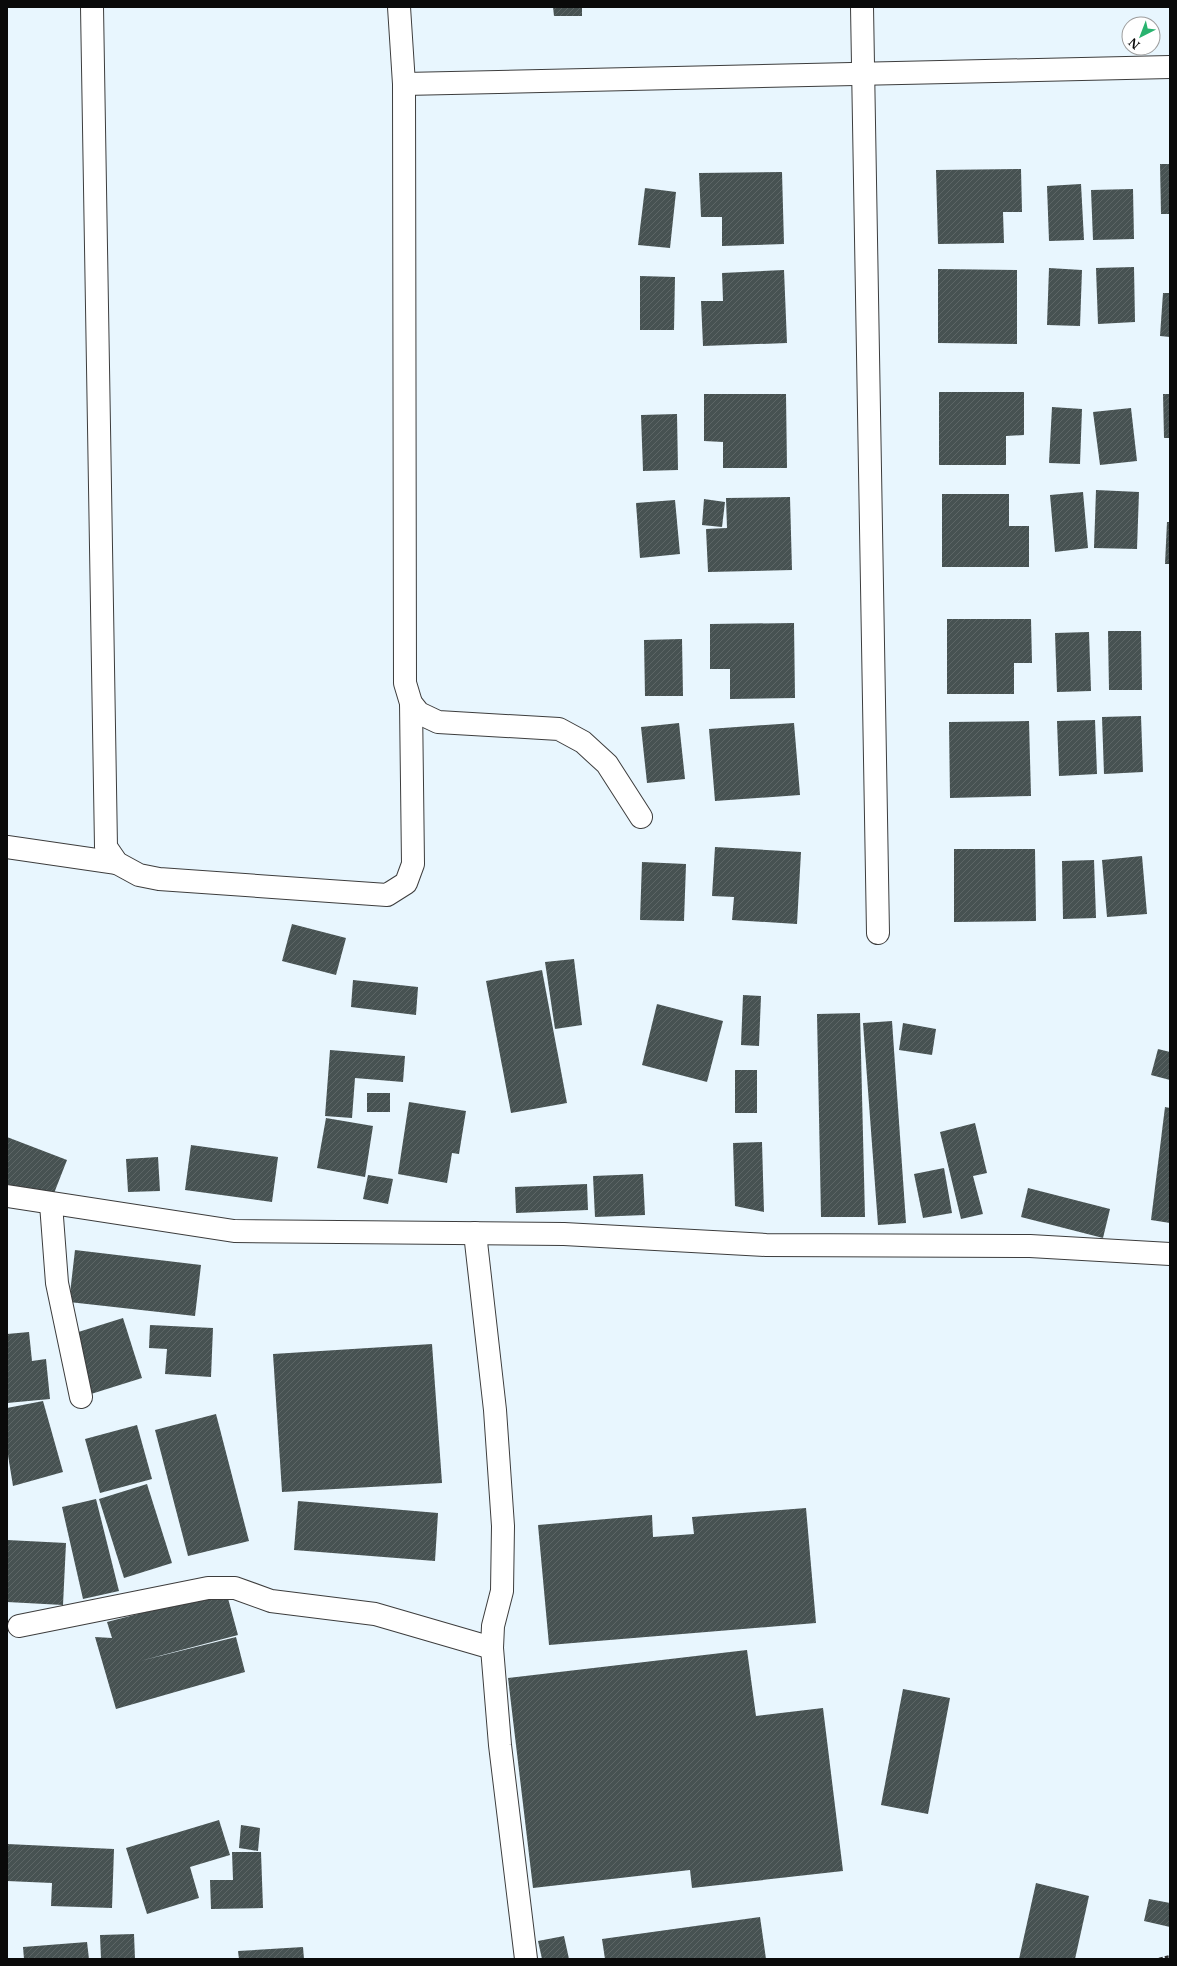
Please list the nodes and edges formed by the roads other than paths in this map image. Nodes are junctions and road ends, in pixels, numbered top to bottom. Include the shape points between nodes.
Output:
1 (92, 7) edge
2 (398, 7) edge
3 (862, 7) edge
4 (1170, 67) edge
5 (863, 74) junction
6 (404, 84) junction
7 (411, 703) junction
8 (642, 818) dead end
9 (7, 846) edge
10 (117, 863) junction
11 (878, 933) dead end
12 (7, 1196) edge
13 (51, 1204) junction
14 (475, 1234) junction
15 (1170, 1254) edge
16 (81, 1397) dead end
17 (19, 1626) dead end
18 (492, 1648) junction
19 (526, 1959) edge

1 - 10 street via 106,847
2 - 6 street
3 - 5 street
4 - 5 street
5 - 6 street
5 - 11 street
6 - 7 street via 405,683
7 - 8 street via 419,713 438,722 559,729 583,742 607,764
7 - 10 street via 413,864 406,883 387,895 159,879 139,875
9 - 10 street
12 - 13 street
13 - 14 street via 234,1231
13 - 16 street via 57,1283
14 - 15 street via 564,1234 766,1246 1030,1246
14 - 18 street via 495,1410 503,1526 502,1591 493,1626
17 - 18 street via 208,1588 235,1588 271,1601 375,1614
18 - 19 street via 500,1744

